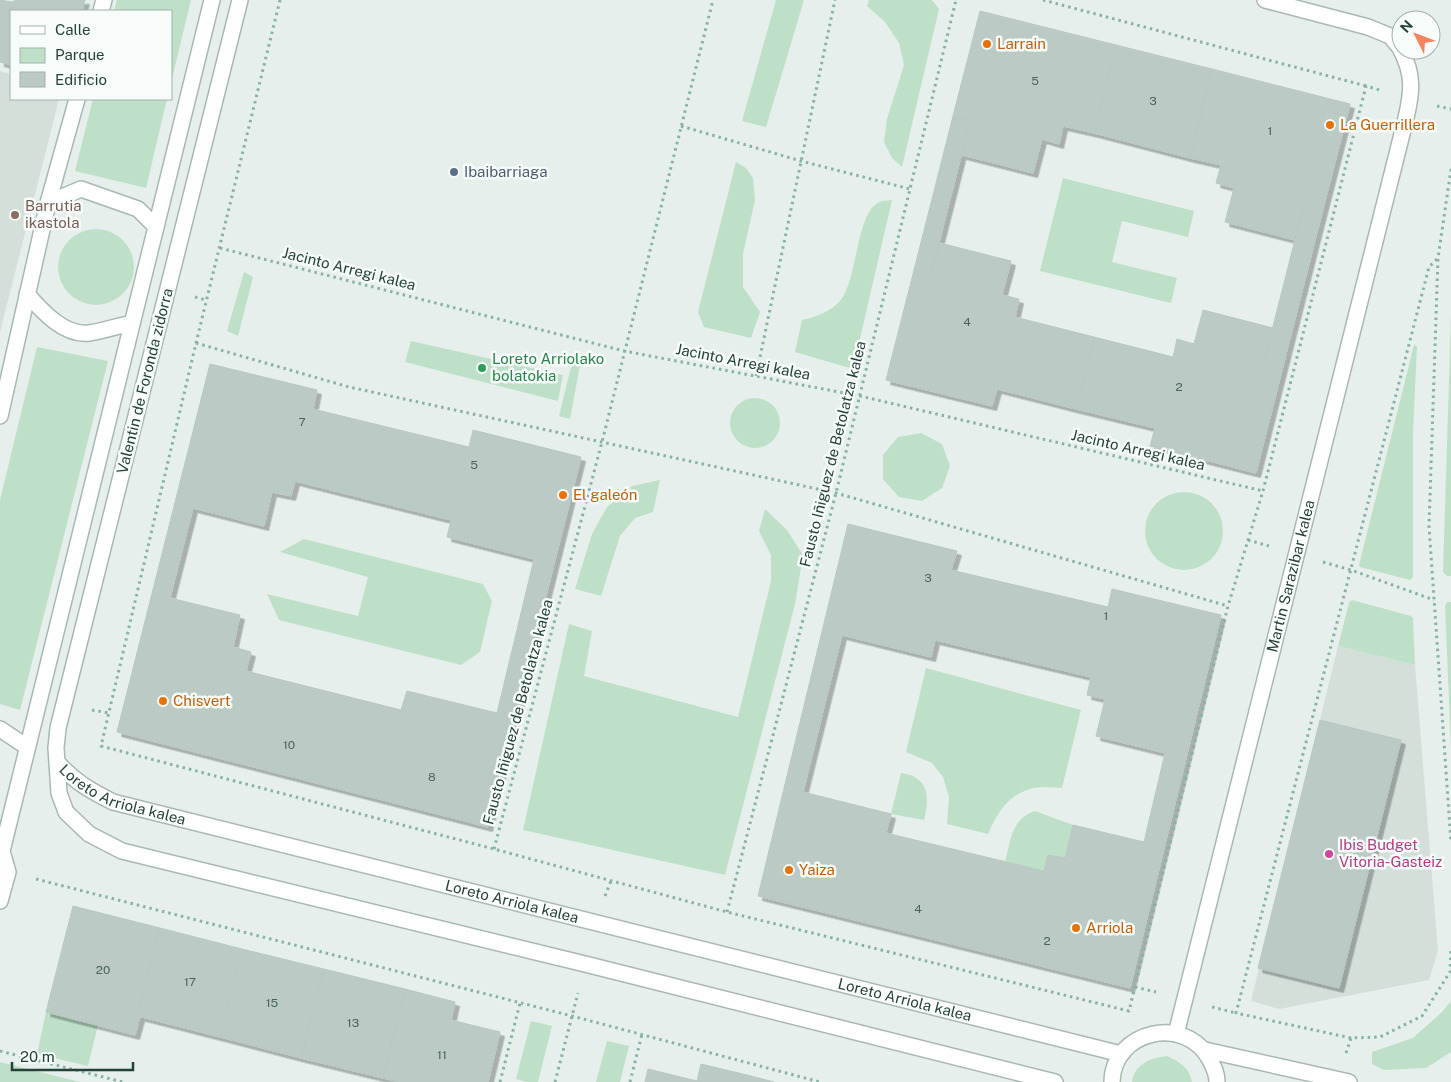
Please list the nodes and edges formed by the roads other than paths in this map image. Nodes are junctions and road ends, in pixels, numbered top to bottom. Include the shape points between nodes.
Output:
1 (212, 0) edge
2 (240, 0) edge
3 (1265, 0) edge
4 (1391, 37) edge
5 (1406, 60) edge
6 (77, 100) edge
7 (48, 203) junction
8 (156, 227) junction
9 (28, 294) junction
10 (132, 322) junction
11 (0, 416) edge
12 (0, 729) edge
13 (27, 747) junction
14 (58, 763) junction
15 (0, 901) edge
16 (1176, 1034) junction
17 (1205, 1050) junction
18 (1121, 1054) junction
19 (1343, 1080) edge
20 (1055, 1082) edge
21 (1112, 1082) edge
22 (1217, 1082) edge

1 - 8 street, Valentin de Foronda zidorra
2 - 14 street, Valentin de Foronda zidorra via 58,728
3 - 4 street via 1368,27
5 - 16 street, Martin Sarazibar kalea via 1412,79 1406,118
6 - 7 street
7 - 8 street via 81,188 138,209
7 - 9 street
8 - 10 street, Valentin de Foronda zidorra
9 - 10 street, Valentin de Foronda zidorra via 48,317 74,331 88,333
9 - 11 street
10 - 13 street, Valentin de Foronda zidorra
12 - 13 street
13 - 15 street, Valentin de Foronda zidorra via 2,851 8,872
14 - 18 street, Loreto Arriola kalea via 87,789 113,802
14 - 20 street, Loreto Arriola kalea via 59,794 66,812 89,834 122,851
16 - 17 street
16 - 18 street via 1146,1036
17 - 19 street
17 - 22 street via 1217,1073
18 - 21 street

